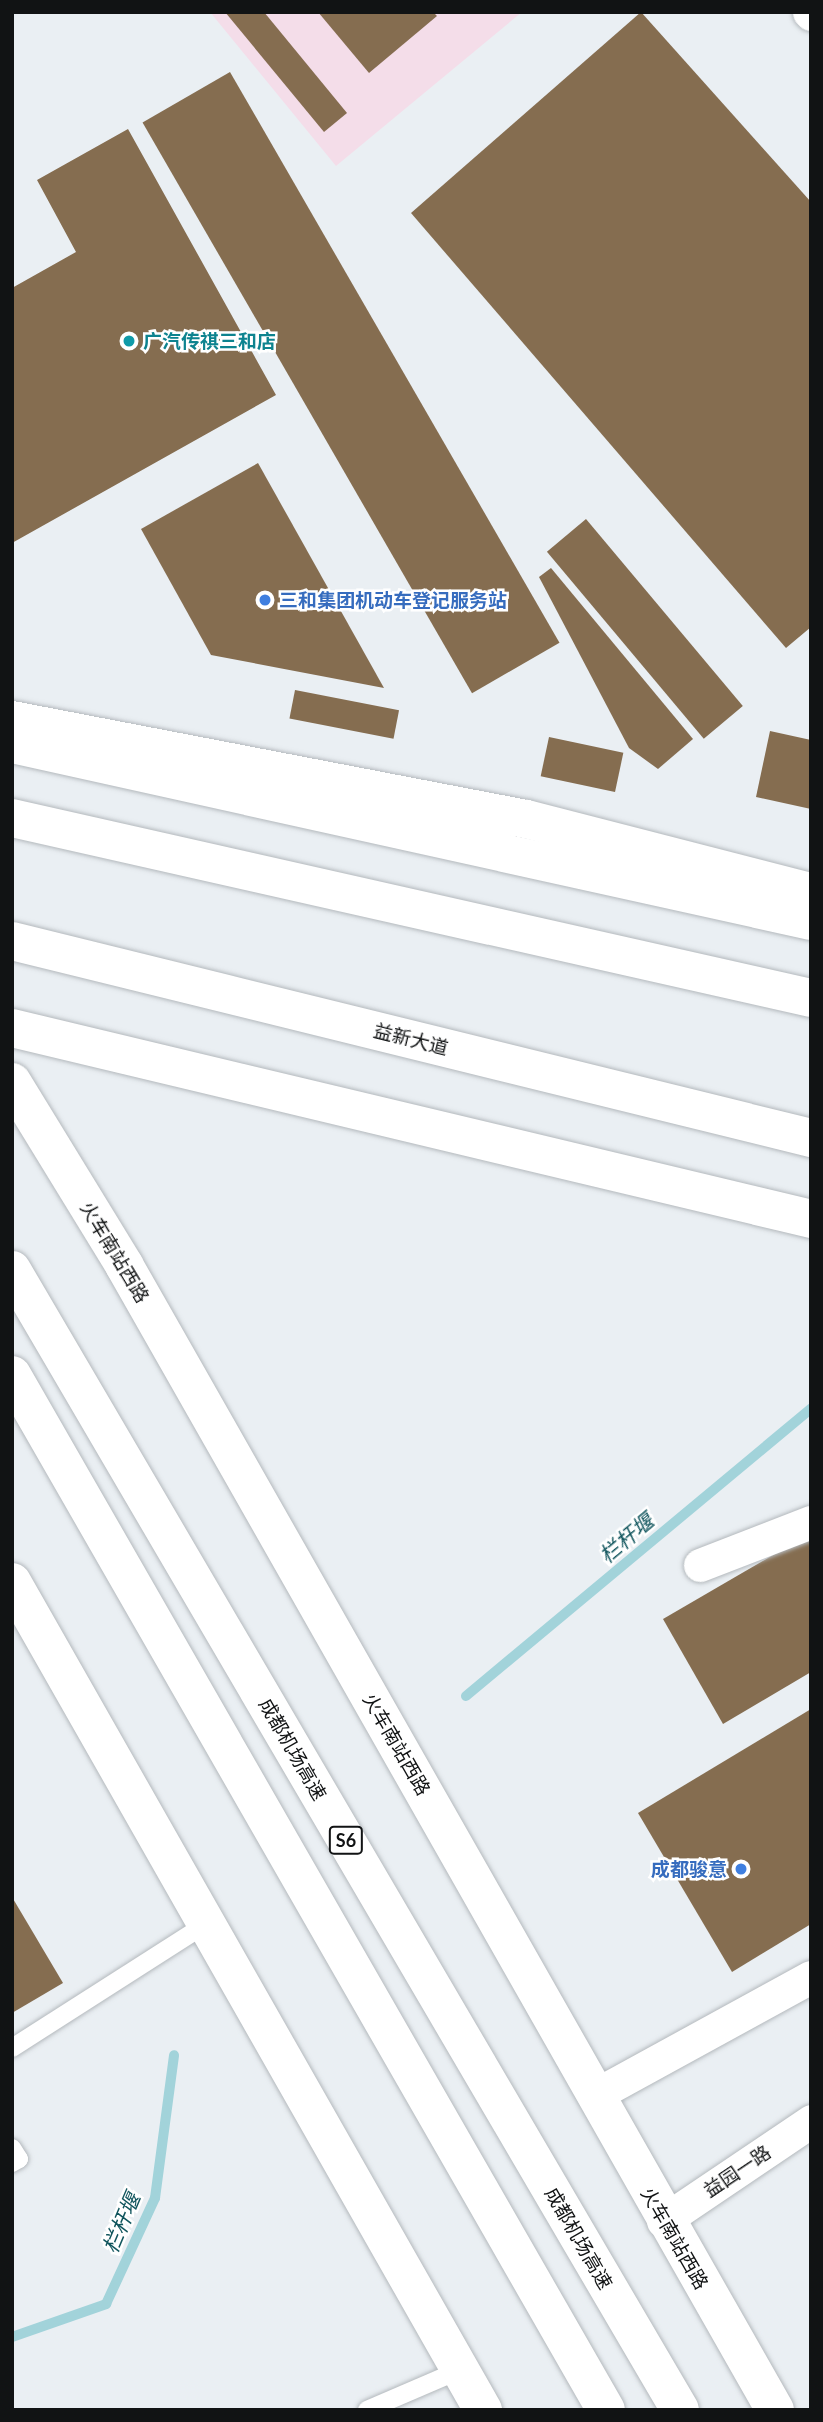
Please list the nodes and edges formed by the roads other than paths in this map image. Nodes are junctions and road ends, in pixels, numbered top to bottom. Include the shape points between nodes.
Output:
1 (12, 720) edge
2 (12, 744) edge
3 (12, 818) edge
4 (811, 892) edge
5 (764, 909) junction
6 (811, 915) edge
7 (811, 921) edge
8 (12, 941) edge
9 (811, 998) edge
10 (12, 1028) edge
11 (12, 1082) edge
12 (811, 1138) edge
13 (811, 1219) edge
14 (12, 1270) edge
15 (12, 1375) edge
16 (811, 1522) edge
17 (700, 1565) dead end
18 (12, 1582) edge
19 (22, 1624) edge
20 (206, 1924) junction
21 (811, 1977) edge
22 (12, 2048) edge
23 (597, 2094) junction
24 (811, 2121) edge
25 (12, 2148) edge
26 (12, 2163) edge
27 (663, 2221) junction
28 (460, 2370) junction
29 (367, 2410) edge
30 (482, 2410) edge
31 (606, 2410) edge
32 (680, 2410) edge
33 (775, 2410) edge

1 - 4 main road via 526,819
2 - 5 main road
3 - 9 main road, bridge
5 - 6 main road
5 - 7 main road
8 - 12 main road, 益新大道
10 - 13 main road
11 - 23 main road, 火车南站西路 via 124,1265
14 - 32 main road, 成都机场高速 / S6
15 - 31 main road
16 - 17 street
18 - 19 main road
19 - 20 main road
20 - 22 lane
20 - 28 main road
21 - 23 street
23 - 27 main road, 火车南站西路
24 - 27 street, 益园一路
25 - 26 lane via 19,2159
27 - 33 main road, 火车南站西路
28 - 29 lane
28 - 30 main road

